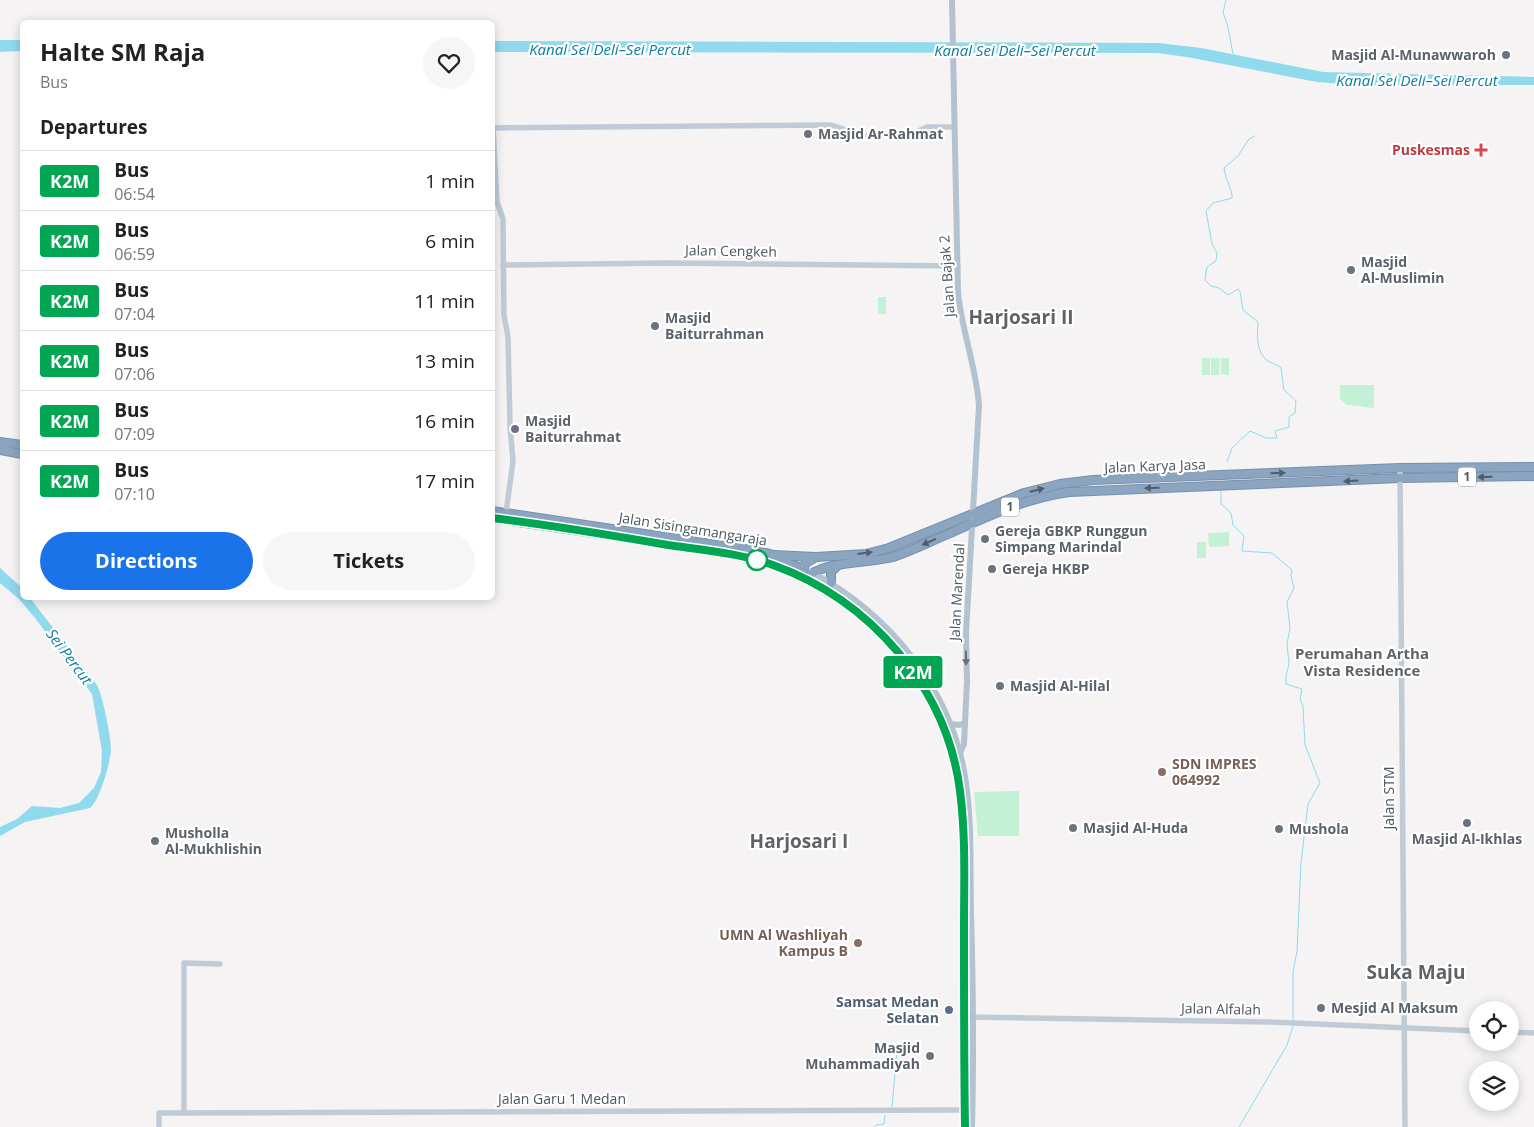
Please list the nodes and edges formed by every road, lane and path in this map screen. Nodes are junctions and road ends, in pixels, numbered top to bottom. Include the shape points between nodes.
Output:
1 (952, 0) edge
2 (954, 127) junction
3 (495, 128) edge
4 (495, 165) edge
5 (503, 265) junction
6 (958, 266) junction
7 (0, 442) edge
8 (20, 445) edge
9 (0, 450) edge
10 (20, 454) edge
11 (1534, 467) edge
12 (1400, 468) junction
13 (1534, 476) edge
14 (1174, 478) junction
15 (1400, 478) junction
16 (1174, 487) junction
17 (495, 511) edge
18 (506, 513) junction
19 (975, 513) junction
20 (495, 518) edge
21 (974, 522) junction
22 (774, 555) junction
23 (816, 557) junction
24 (837, 566) junction
25 (800, 571) junction
26 (808, 576) junction
27 (831, 583) junction
28 (965, 723) junction
29 (949, 724) junction
30 (956, 754) junction
31 (220, 964) dead end
32 (968, 1018) junction
33 (1404, 1028) junction
34 (1469, 1031) edge
35 (1519, 1032) edge
36 (1534, 1033) edge
37 (965, 1110) junction
38 (184, 1113) junction
39 (159, 1127) edge
40 (965, 1127) edge
41 (972, 1127) edge
42 (1405, 1127) edge

1 - 2 main road, Jalan Bajak 2
2 - 3 street via 927,127 916,132 866,136 831,125
2 - 6 main road, Jalan Bajak 2
4 - 5 street via 497,202 503,219
5 - 6 street, Jalan Cengkeh
5 - 18 street via 513,461
6 - 19 main road, Jalan Bajak 2 via 960,311 978,384
7 - 8 highway
9 - 10 highway
11 - 12 highway, Jalan Karya Jasa / 1
14 -> 12 highway, Jalan Karya Jasa / 1
12 - 15 street, Jalan STM
13 -> 15 highway, Jalan Karya Jasa / 1
14 - 16 highway
19 -> 14 highway, Jalan Karya Jasa / 1 via 1024,493 1060,484
15 -> 16 highway, Jalan Karya Jasa / 1
15 - 33 street, Jalan STM
16 -> 21 highway, Jalan Karya Jasa / 1 via 1093,490 1044,496
17 - 18 highway, Jalan Sisingamangaraja
18 - 22 highway, Jalan Sisingamangaraja
19 - 21 main road, Jalan Marendal
23 -> 19 highway, Jalan Karya Jasa / 1 via 879,551
20 - 25 highway, Jalan Sisingamangaraja via 723,552
21 -> 24 highway, Jalan Karya Jasa / 1 via 897,555
21 -> 28 main road, Jalan Marendal via 966,633
22 - 23 highway, Jalan Karya Jasa
22 - 25 highway, Jalan Sisingamangaraja
23 - 25 highway
24 - 26 highway, Jalan Karya Jasa / 1
24 - 27 highway via 831,572
25 - 26 highway, Jalan Sisingamangaraja
26 - 27 main road, Jalan Sisingamangaraja
26 - 30 main road, Jalan Sisingamangaraja via 860,613 890,642 934,708
27 - 29 main road, Jalan Sisingamangaraja via 865,607 912,656 937,695
28 - 29 main road
28 - 30 main road, Jalan Marendal via 963,749
29 - 30 main road, Jalan Sisingamangaraja
30 - 32 main road, Jalan Sisingamangaraja via 967,790 970,839
31 - 38 street via 184,963
32 - 33 street, Jalan Alfalah
32 - 37 main road, Jalan Sisingamangaraja
32 - 41 main road, Jalan Sisingamangaraja
33 - 34 street, Jalan Alfalah
33 - 42 street, Jalan STM
35 - 36 street
37 - 38 street, Jalan Garu 1 Medan
37 - 40 main road, Jalan Sisingamangaraja
38 - 39 street, Jalan Garu 1 Medan via 159,1113

